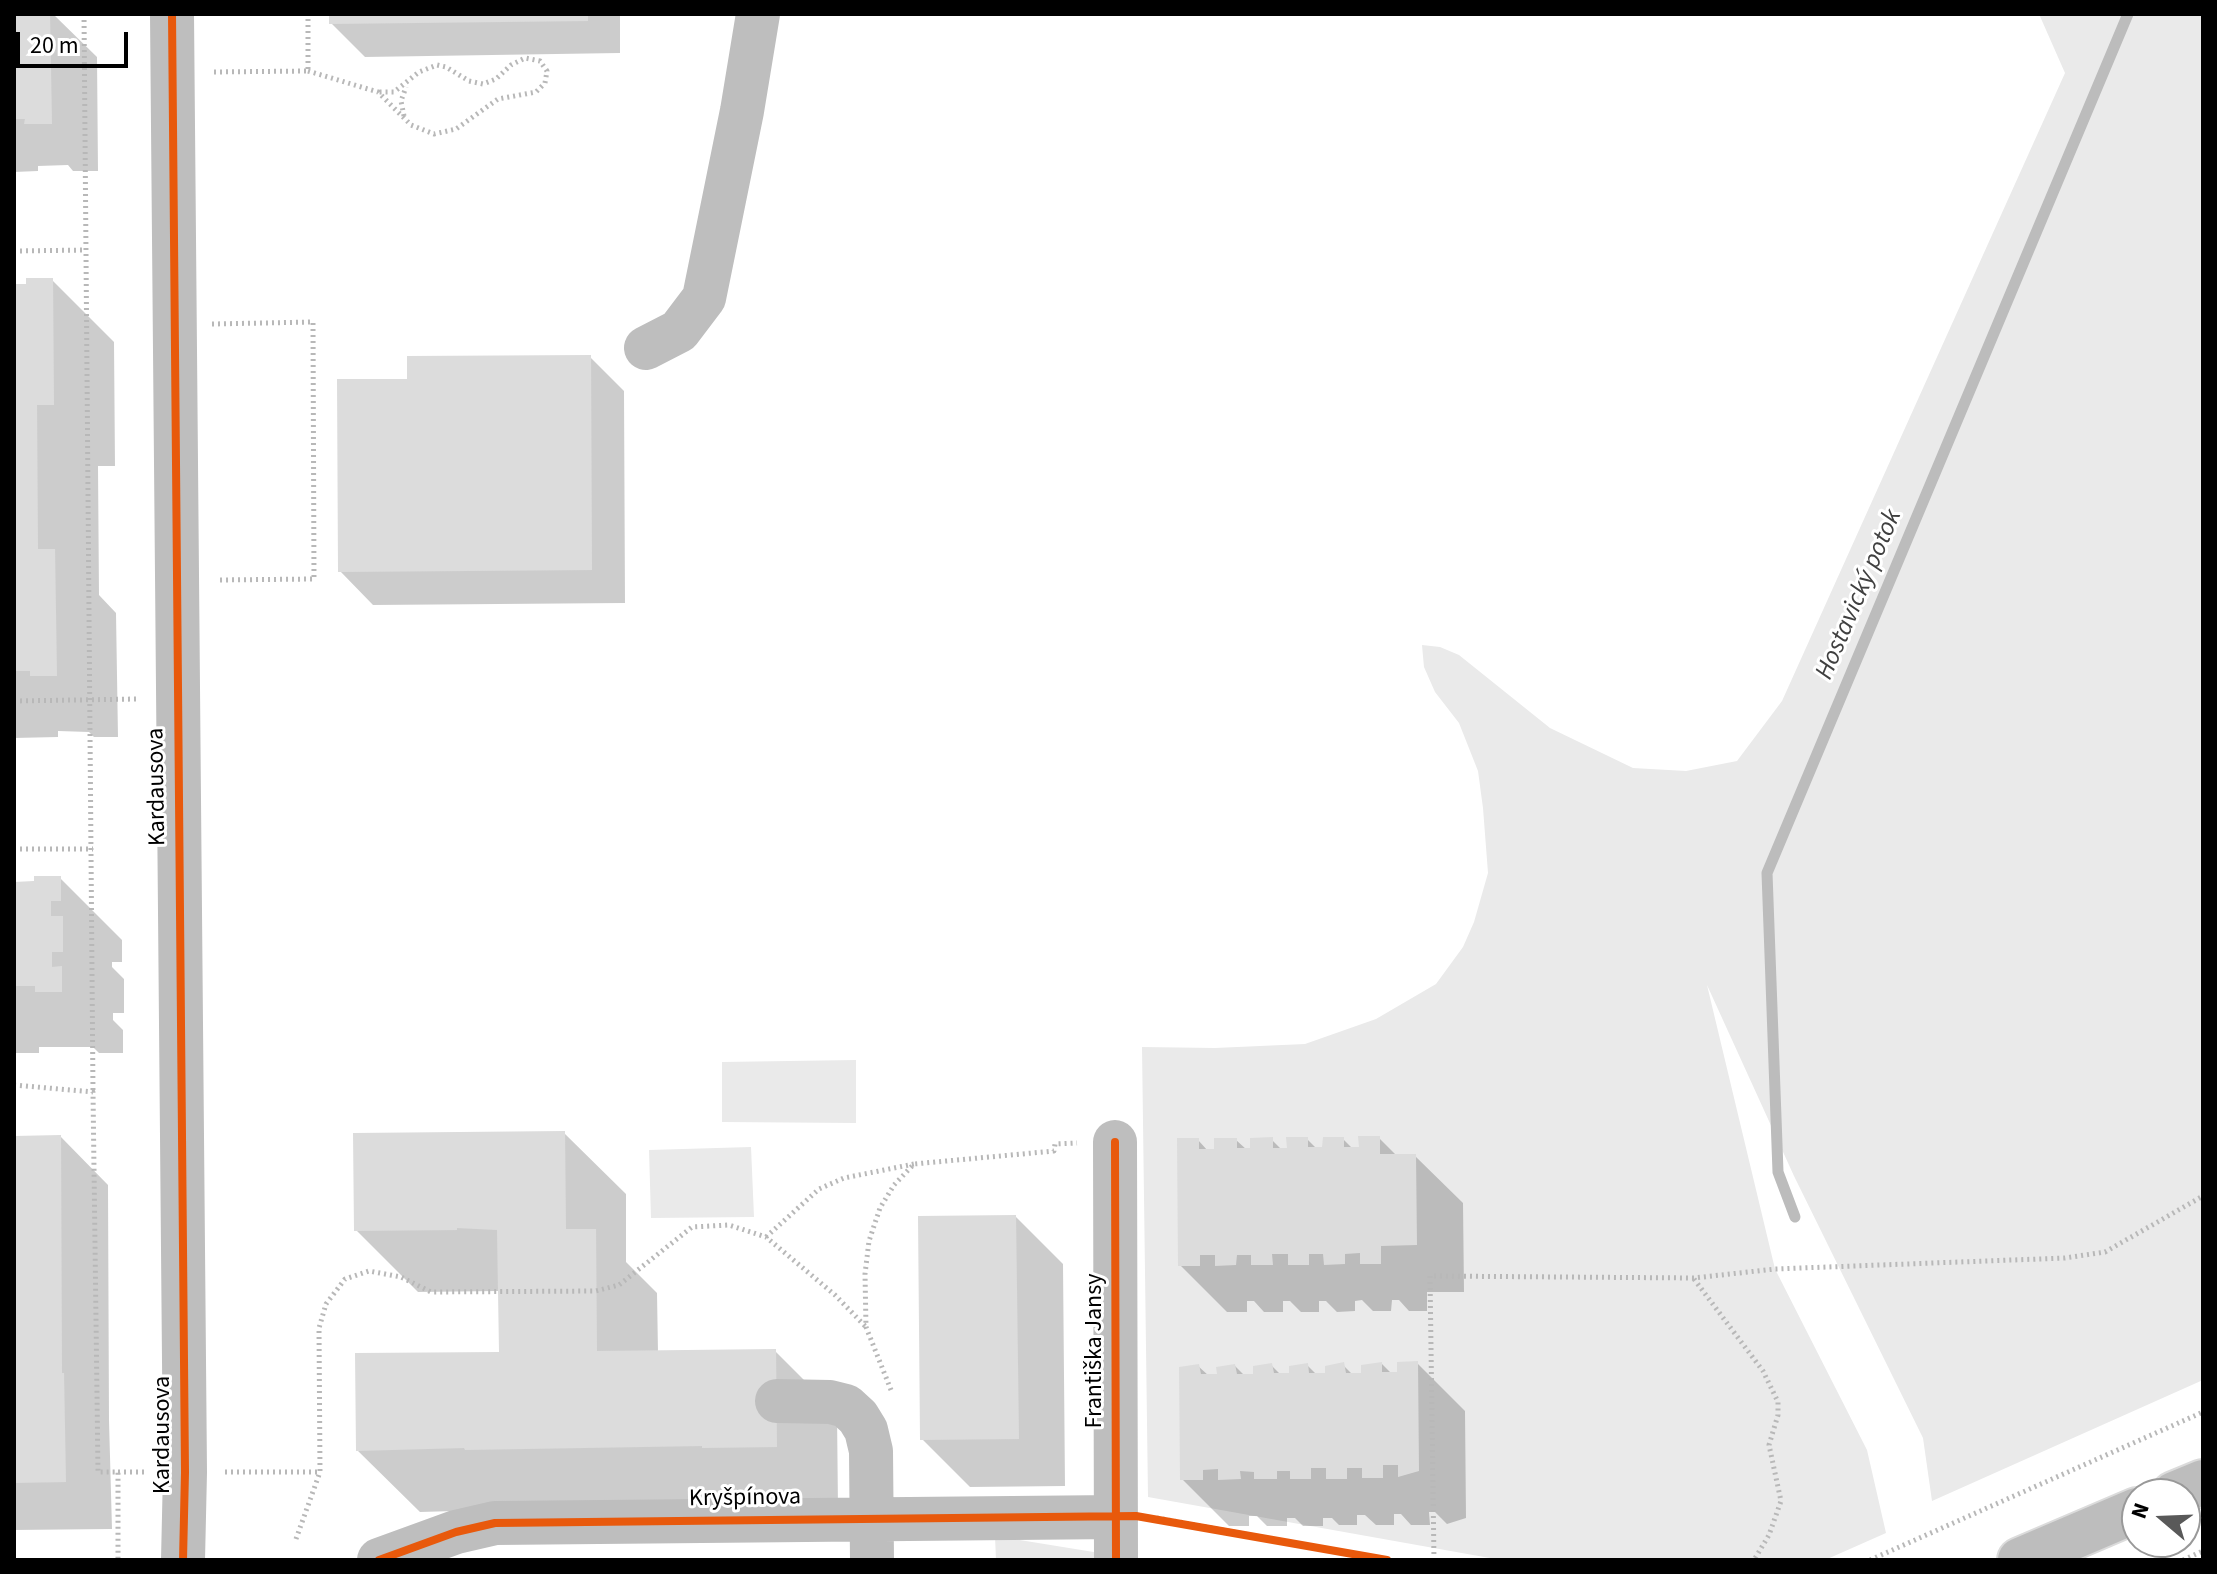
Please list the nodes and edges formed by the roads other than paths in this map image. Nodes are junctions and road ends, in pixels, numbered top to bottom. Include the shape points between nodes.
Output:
1 (172, 14) edge
2 (758, 14) edge
3 (646, 348) dead end
4 (1115, 1142) road end
5 (777, 1401) dead end
6 (1116, 1517) junction
7 (2121, 1517) edge
8 (872, 1539) edge
9 (183, 1560) edge
10 (379, 1560) edge
11 (1116, 1560) edge
12 (2020, 1560) edge

1 - 9 street, Kardausova
2 - 3 street via 704,298 679,331
4 - 6 street, Františka Jansy
5 - 8 street via 830,1402 846,1406 858,1417 871,1451
6 - 8 street, Kryšpínova
6 - 11 street, Františka Jansy
7 - 12 main road
8 - 10 street, Kryšpínova via 495,1523

